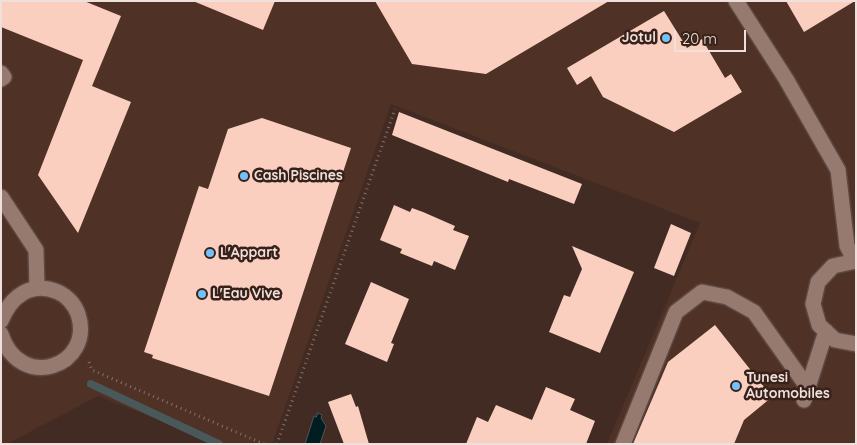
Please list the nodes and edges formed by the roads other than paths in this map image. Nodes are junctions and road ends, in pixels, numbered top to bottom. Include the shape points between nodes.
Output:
1 (736, 1) edge
2 (1, 73) edge
3 (1, 79) edge
4 (1, 197) edge
5 (855, 261) edge
6 (37, 288) junction
7 (1, 321) edge
8 (826, 331) junction
9 (1, 334) edge
10 (856, 344) edge
11 (623, 444) edge

1 - 5 street via 786,79 838,170 847,246
2 - 3 street via 4,77
4 - 6 street via 36,250
5 - 8 street via 834,266 818,282 813,304 819,325
6 - 7 street via 14,299
6 - 9 street via 60,293 77,310 81,333 71,354 49,367 36,368 13,357
8 - 10 street via 836,340
8 - 11 street via 806,394 754,312 727,297 702,292 676,312

